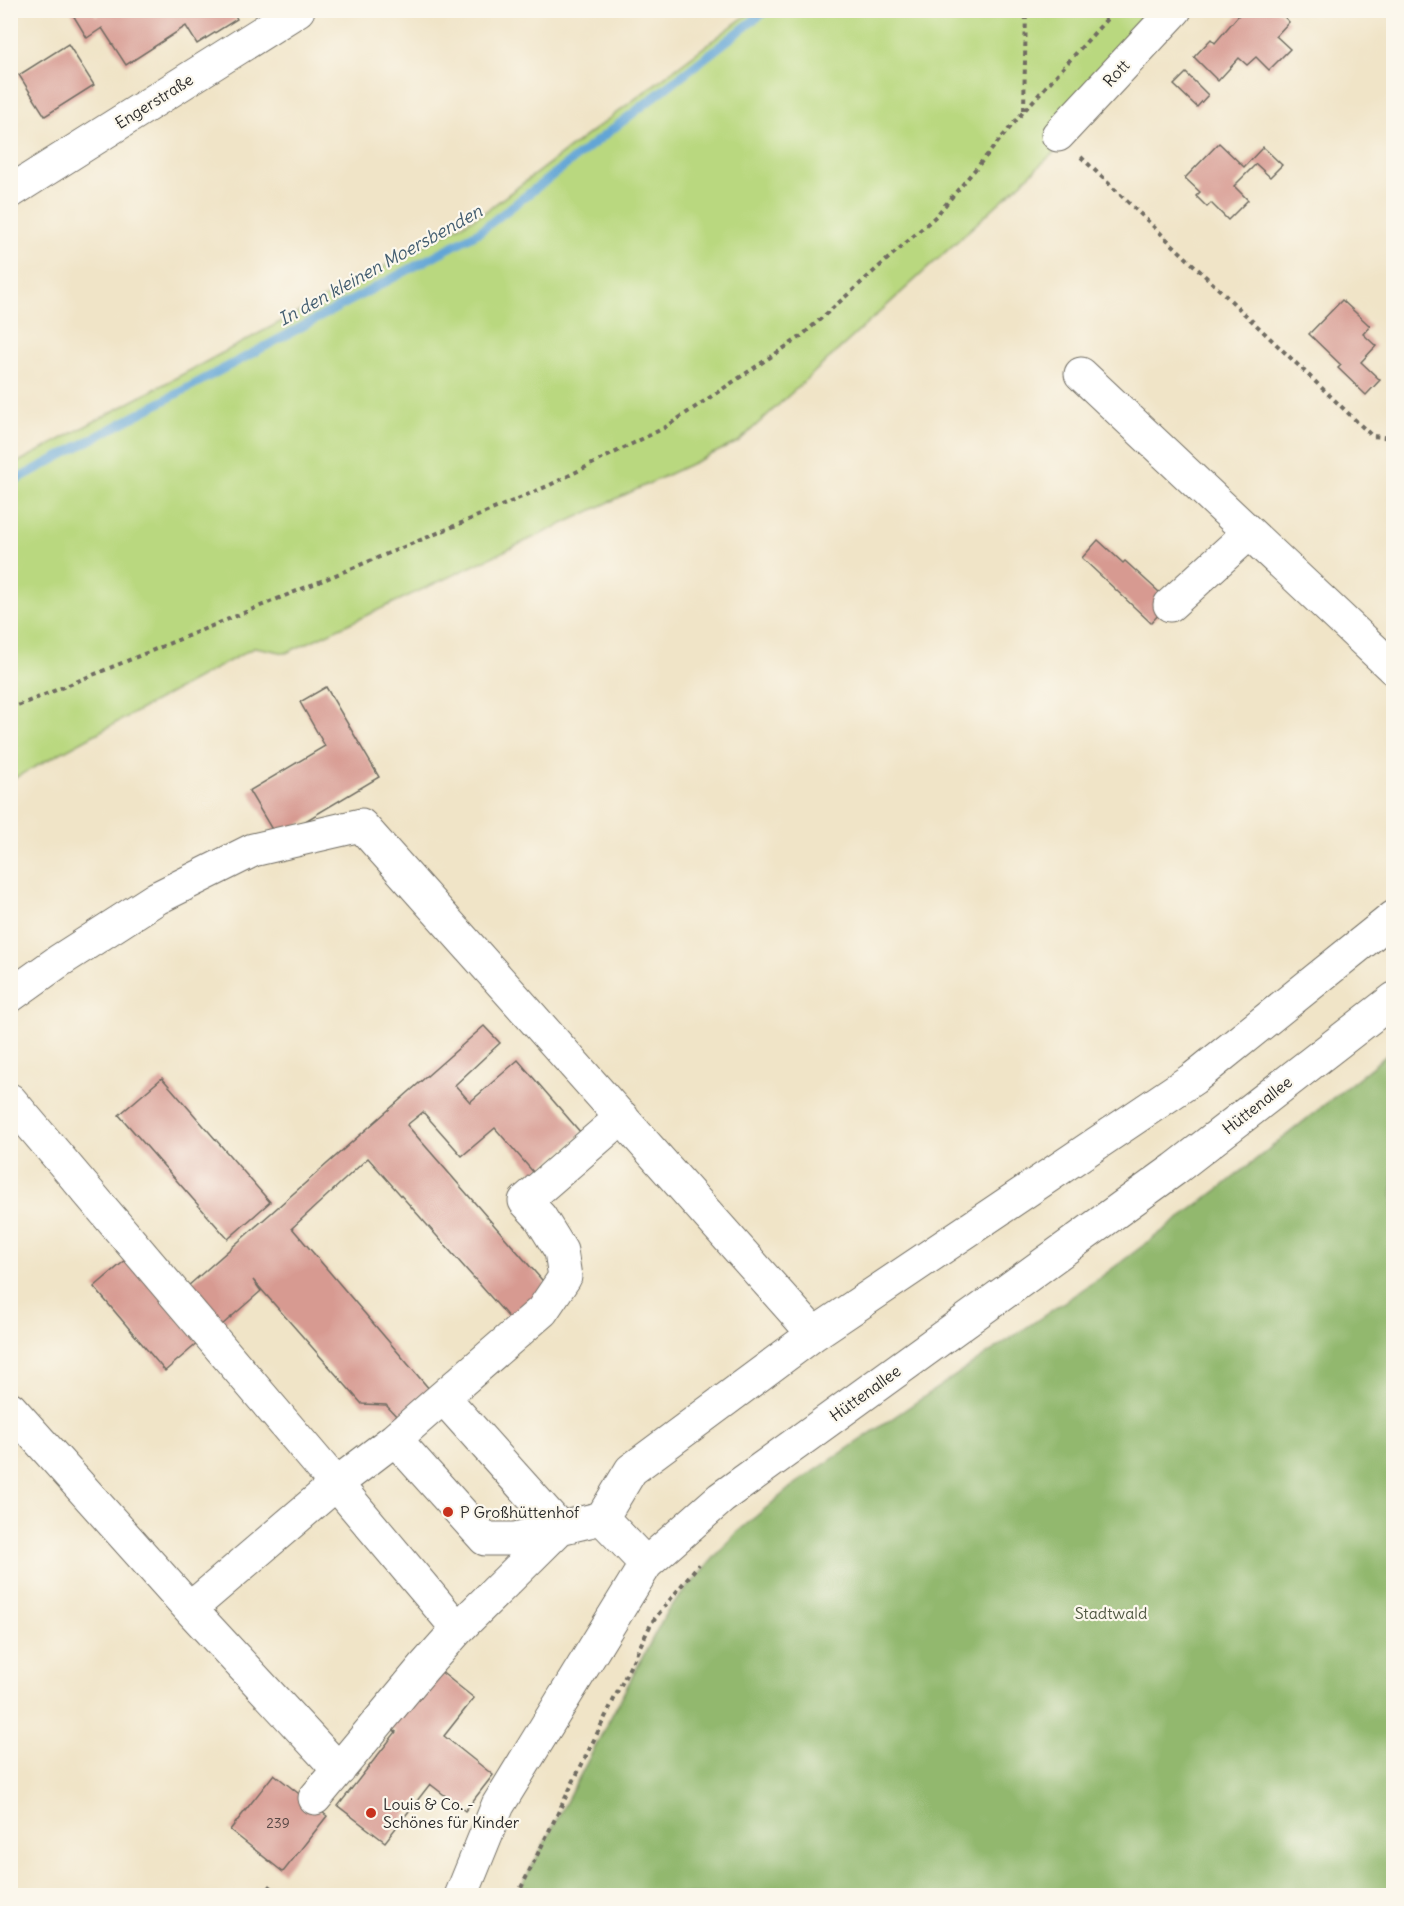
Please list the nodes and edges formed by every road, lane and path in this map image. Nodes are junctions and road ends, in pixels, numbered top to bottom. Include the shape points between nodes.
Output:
1 (298, 10) edge
2 (1026, 10) edge
3 (1116, 10) edge
4 (1175, 10) edge
5 (1024, 111) junction
6 (1058, 135) joint
7 (10, 192) edge
8 (1081, 374) dead end
9 (1394, 438) edge
10 (1249, 533) junction
11 (1170, 605) dead end
12 (1394, 669) edge
13 (10, 709) edge
14 (1394, 917) edge
15 (10, 996) edge
16 (1394, 999) edge
17 (10, 1100) edge
18 (622, 1117) junction
19 (814, 1334) junction
20 (443, 1397) junction
21 (10, 1407) edge
22 (395, 1439) junction
23 (336, 1484) junction
24 (602, 1518) junction
25 (560, 1528) junction
26 (703, 1559) dead end
27 (646, 1564) junction
28 (190, 1609) junction
29 (458, 1629) junction
30 (339, 1770) junction
31 (315, 1798) dead end
32 (461, 1896) edge
33 (517, 1896) edge

1 - 7 street, Engerstraße
2 - 5 path
3 - 5 path
4 - 6 street, Rott
5 - 13 path via 936,216 799,338 664,428 445,530
6 - 9 path via 1372,436
8 - 10 street
10 - 11 street
10 - 12 street
14 - 19 street via 1194,1078
15 - 18 street via 157,897 253,850 361,825
16 - 27 street, Hüttenallee via 1175,1168 721,1498
17 - 23 street
18 - 19 street
18 - 20 street via 525,1201 561,1251 565,1277 542,1311
19 - 24 street via 631,1470
20 - 22 street
20 - 25 street
21 - 28 street
22 - 23 street
22 - 25 street via 485,1539 515,1539
23 - 28 street
23 - 29 street
24 - 25 street
24 - 27 street
25 - 29 street
26 - 33 path via 652,1622
27 - 32 street, Hüttenallee via 498,1805
28 - 30 street
29 - 30 street
30 - 31 street

